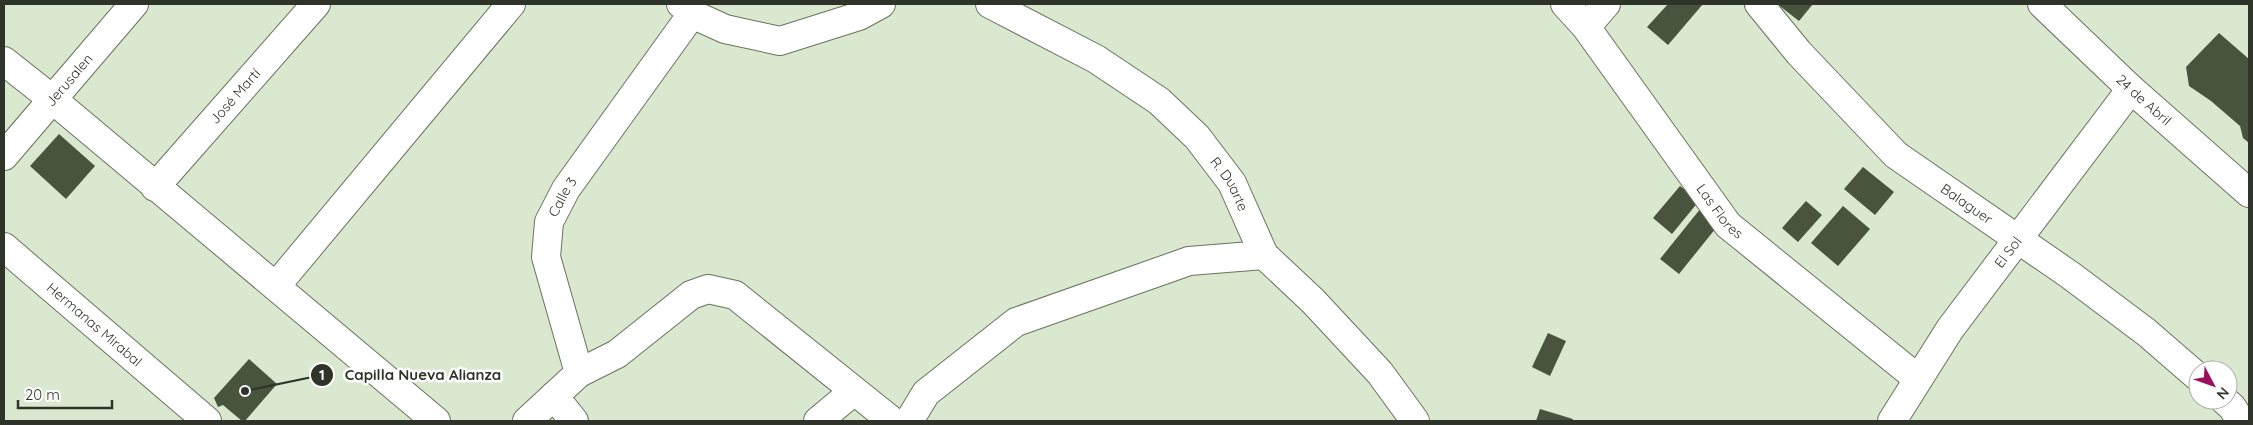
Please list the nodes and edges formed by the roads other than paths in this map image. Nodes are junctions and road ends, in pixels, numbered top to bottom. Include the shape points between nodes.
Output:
1 (134, 4) edge
2 (316, 4) edge
3 (511, 4) edge
4 (881, 4) edge
5 (990, 4) edge
6 (1565, 4) edge
7 (1606, 4) edge
8 (1759, 4) edge
9 (2042, 4) edge
10 (687, 9) edge
11 (1586, 26) junction
12 (4, 61) edge
13 (2131, 89) junction
14 (52, 99) junction
15 (4, 156) edge
16 (155, 187) junction
17 (2249, 193) edge
18 (2017, 239) junction
19 (4, 247) edge
20 (1264, 255) junction
21 (276, 286) junction
22 (2188, 368) edge
23 (579, 373) junction
24 (1917, 378) junction
25 (854, 391) junction
26 (554, 396) junction
27 (2234, 410) edge
28 (206, 421) edge
29 (436, 421) edge
30 (527, 421) edge
31 (574, 421) edge
32 (818, 421) edge
33 (892, 421) edge
34 (909, 421) edge
35 (1416, 421) edge
36 (1892, 421) edge
37 (2241, 421) edge

1 - 14 street, Jerusalen
2 - 16 street, José Martí
3 - 21 street
4 - 10 street via 859,16 780,41 725,28
5 - 20 street, R. Duarte via 1096,59 1159,101 1196,137 1232,183
6 - 11 street, Las Flores
7 - 11 street
8 - 18 street, Balaguer via 1799,53 1896,155
9 - 13 street, 24 de Abril
10 - 23 street, Calle 3 via 566,189 549,222 546,257
11 - 24 street, Las Flores via 1728,225
12 - 14 street
13 - 17 street, 24 de Abril
13 - 18 street, El Sol
14 - 15 street, Jerusalen
14 - 16 street
16 - 21 street
18 - 22 street, Balaguer via 2146,332
18 - 24 street, El Sol
19 - 28 street, Hermanas Mirabal
20 - 34 street via 1189,261 1016,322 926,393
20 - 35 street, R. Duarte via 1313,301 1380,374
21 - 29 street
23 - 25 street via 617,354 691,294 708,289 735,295
23 - 26 street
24 - 36 street, El Sol
25 - 32 street
25 - 33 street
26 - 30 street
26 - 31 street
27 - 37 street

